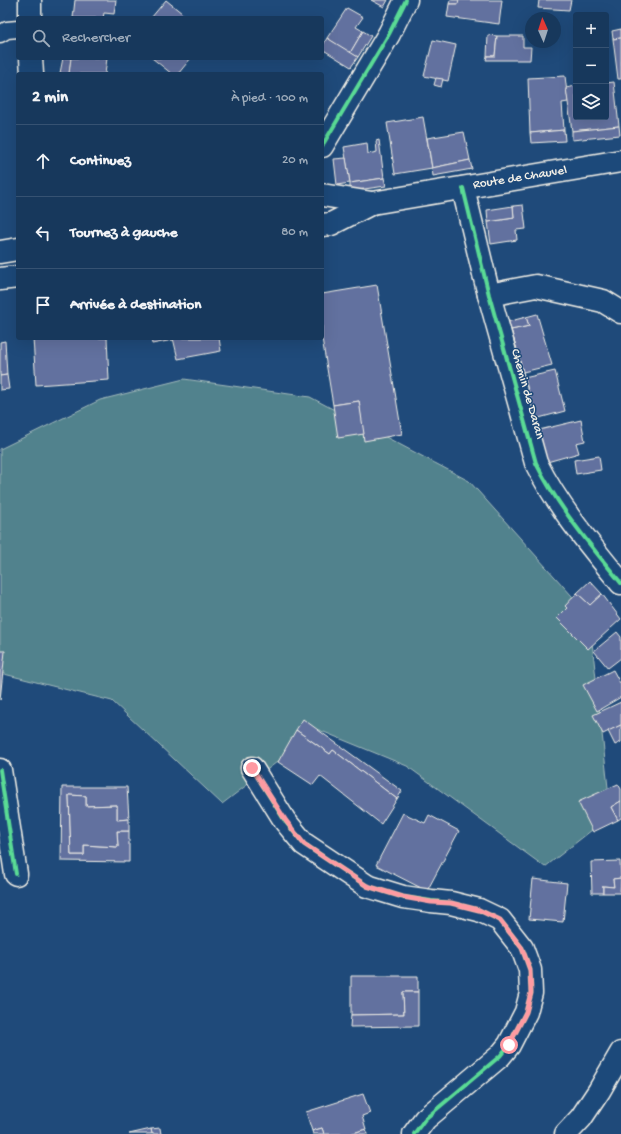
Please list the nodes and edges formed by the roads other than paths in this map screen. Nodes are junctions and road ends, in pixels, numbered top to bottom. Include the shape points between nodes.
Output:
1 (30, 0) edge
2 (406, 0) edge
3 (30, 16) edge
4 (16, 29) edge
5 (0, 34) edge
6 (31, 60) edge
7 (32, 72) edge
8 (324, 143) edge
9 (621, 161) edge
10 (463, 188) junction
11 (324, 195) edge
12 (372, 203) junction
13 (324, 225) edge
14 (16, 249) edge
15 (0, 252) edge
16 (16, 277) edge
17 (0, 279) edge
18 (489, 295) junction
19 (621, 312) edge
20 (621, 583) edge
21 (252, 768) dead end
22 (0, 770) edge
23 (16, 874) dead end
24 (621, 1053) edge
25 (414, 1134) edge
26 (566, 1134) edge

1 - 3 street
2 - 8 street
4 - 5 lane
6 - 7 street
9 - 10 street, Route de Chauvel
10 - 12 street, Route de Chauvel
10 - 18 street, Chemin de Daran
11 - 12 street, Route de Chauvel
12 - 13 street, Route de Chauvel via 331,224
14 - 15 street
16 - 17 street
18 - 19 street via 536,286 603,301
18 - 20 street, Chemin de Daran via 536,462 545,482 592,548
21 - 25 street via 304,844 367,886 403,897 451,903 479,910 500,920 522,948 530,970 531,993 526,1012 509,1045 500,1056 425,1119
22 - 23 street
24 - 26 street via 581,1118

